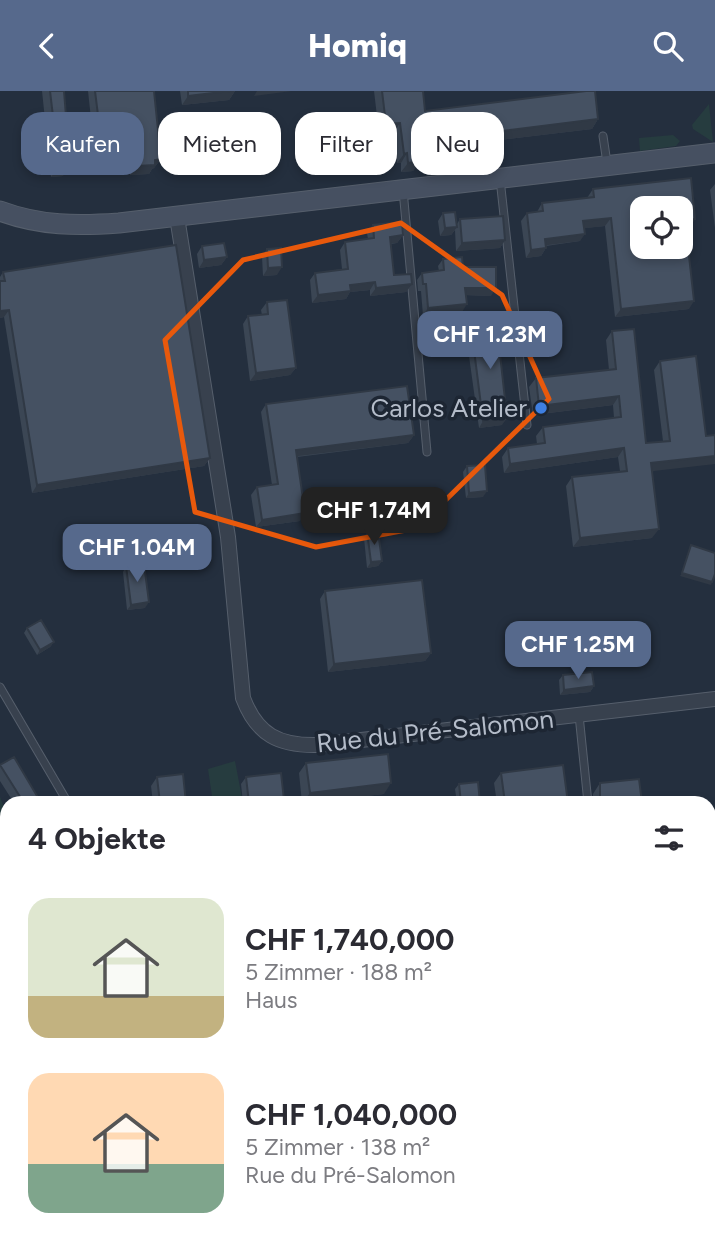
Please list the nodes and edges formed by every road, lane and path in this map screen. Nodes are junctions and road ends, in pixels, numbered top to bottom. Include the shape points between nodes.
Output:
1 (603, 135) dead end
2 (715, 153) edge
3 (607, 165) junction
4 (500, 178) junction
5 (403, 190) junction
6 (0, 211) edge
7 (177, 216) junction
8 (527, 425) dead end
9 (428, 452) dead end
10 (0, 687) edge
11 (715, 699) edge
12 (579, 715) junction
13 (64, 796) edge
14 (587, 796) edge

1 - 3 lane
2 - 3 main road
3 - 4 main road
4 - 5 main road
4 - 8 lane
5 - 7 main road
5 - 9 lane
6 - 7 main road via 38,222 80,226
7 - 12 street, Rue du Pré-Salomon via 228,537 243,698 254,722 275,738 304,745
10 - 13 lane
11 - 12 street, Rue du Pré-Salomon
12 - 14 lane

